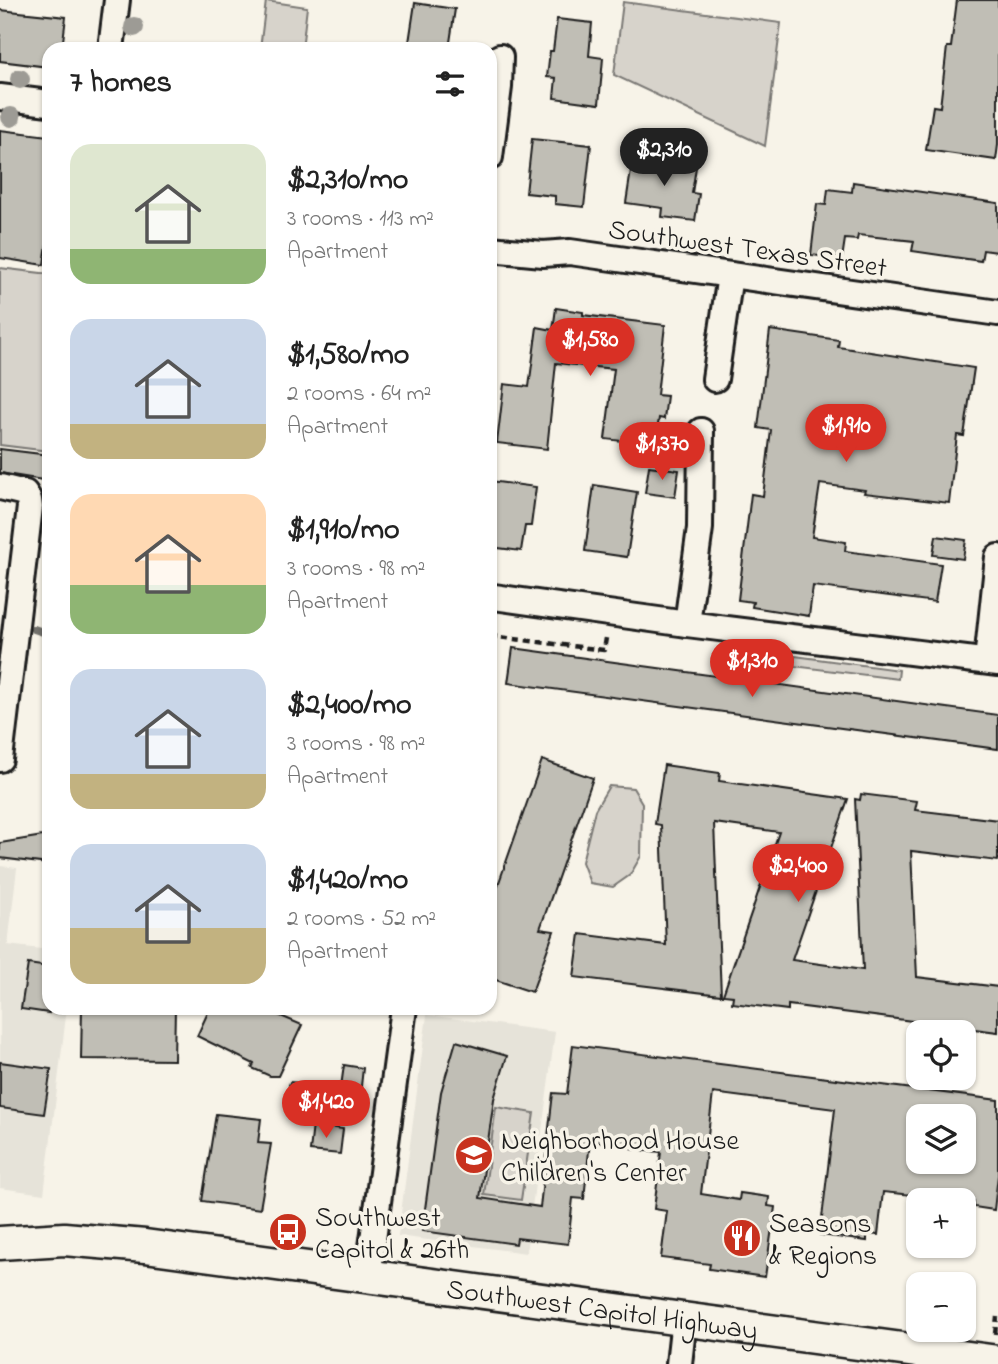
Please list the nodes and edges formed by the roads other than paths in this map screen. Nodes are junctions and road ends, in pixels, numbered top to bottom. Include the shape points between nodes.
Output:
1 (117, 0) edge
2 (112, 42) edge
3 (500, 57) dead end
4 (0, 97) edge
5 (42, 102) edge
6 (497, 103) edge
7 (497, 250) edge
8 (730, 275) junction
9 (998, 313) edge
10 (715, 379) dead end
11 (701, 431) dead end
12 (0, 487) edge
13 (998, 557) edge
14 (497, 597) edge
15 (687, 624) junction
16 (993, 662) edge
17 (0, 759) edge
18 (403, 1015) edge
19 (0, 1243) edge
20 (368, 1277) junction
21 (684, 1319) junction
22 (998, 1362) edge
23 (679, 1364) edge

1 - 2 street
3 - 6 street
4 - 5 street
7 - 8 street, Southwest Texas Street via 570,252
8 - 9 street, Southwest Texas Street
8 - 10 street
11 - 15 street via 700,528
12 - 17 street via 25,493 30,507
13 - 16 street
14 - 15 street
15 - 16 street
18 - 20 street
19 - 20 main road, Southwest Capitol Highway via 64,1239 145,1246
20 - 21 main road, Southwest Capitol Highway
21 - 22 main road, Southwest Capitol Highway
21 - 23 street

